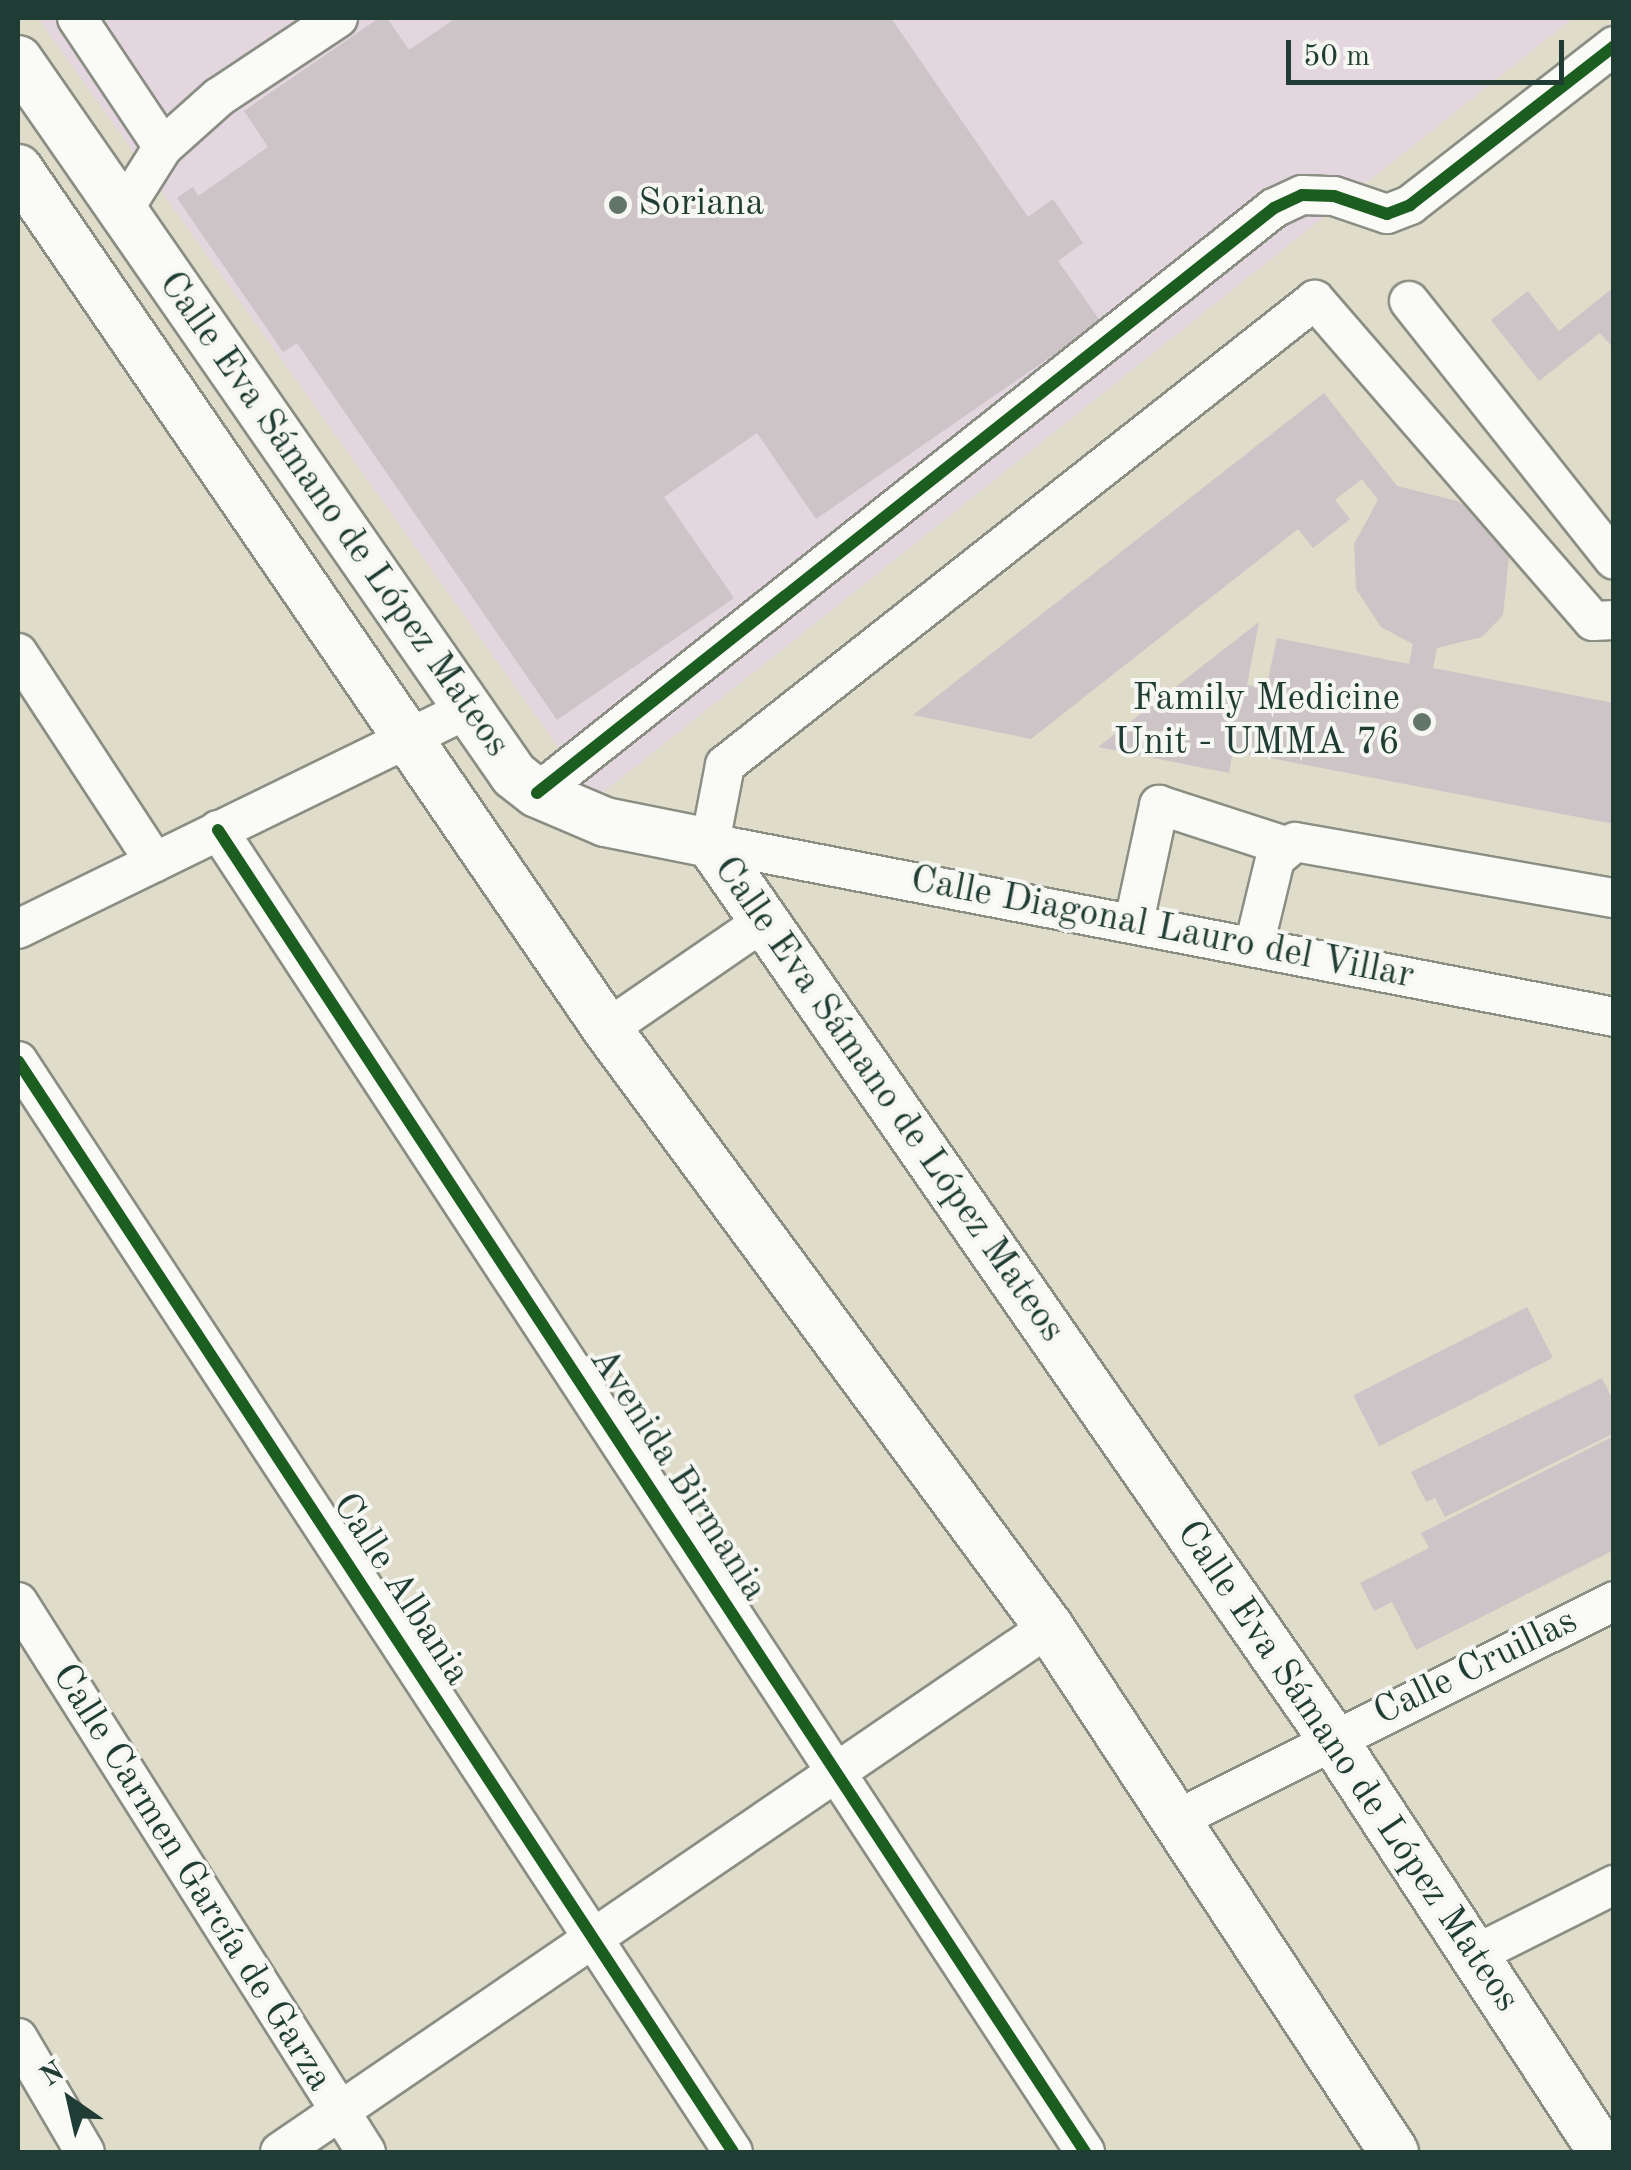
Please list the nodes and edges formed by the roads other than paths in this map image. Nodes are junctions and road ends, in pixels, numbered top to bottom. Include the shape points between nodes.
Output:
1 (77, 18) edge
2 (338, 18) edge
3 (1614, 46) edge
4 (18, 60) edge
5 (162, 147) junction
6 (18, 170) edge
7 (122, 212) junction
8 (1409, 301) dead end
9 (1614, 560) edge
10 (1614, 620) edge
11 (18, 653) edge
12 (468, 709) junction
13 (404, 742) junction
14 (537, 793) junction
15 (218, 830) junction
16 (710, 844) junction
17 (1285, 846) junction
18 (156, 862) junction
19 (1614, 898) edge
20 (764, 921) junction
21 (1134, 922) junction
22 (18, 930) edge
23 (1254, 946) junction
24 (1614, 1017) edge
25 (606, 1029) junction
26 (18, 1060) edge
27 (18, 1602) edge
28 (1614, 1602) edge
29 (1049, 1627) junction
30 (1332, 1738) junction
31 (838, 1776) junction
32 (1179, 1818) junction
33 (1614, 1886) edge
34 (590, 1935) junction
35 (1474, 1954) junction
36 (18, 2038) edge
37 (339, 2112) junction
38 (85, 2152) edge
39 (280, 2152) edge
40 (366, 2152) edge
41 (733, 2152) edge
42 (1085, 2152) edge
43 (1394, 2152) edge
44 (1603, 2152) edge

1 - 5 street
2 - 5 street via 219,98
3 - 14 street via 1410,204 1387,214 1334,196 1302,196 1274,208
4 - 7 main road, Calle Eva Sámano de López Mateos
5 - 7 street
6 - 13 main road, Calle Eva Sámano de López Mateos
7 - 12 main road, Calle Eva Sámano de López Mateos
8 - 9 street
10 - 16 street via 1594,621 1314,300 725,764
11 - 18 street
12 - 13 street
12 - 14 main road, Calle Eva Sámano de López Mateos via 514,775
13 - 15 street
13 - 25 main road, Calle Eva Sámano de López Mateos
14 - 16 main road, Calle Eva Sámano de López Mateos via 605,822
15 - 18 street
15 - 31 street, Avenida Birmania
16 - 20 main road, Calle Eva Sámano de López Mateos
16 - 21 street, Calle Diagonal Lauro del Villar
17 - 19 street via 1296,842
17 - 21 street via 1160,805
17 - 23 street via 1275,859
18 - 22 street
20 - 25 street
20 - 30 main road, Calle Eva Sámano de López Mateos
21 - 23 street, Calle Diagonal Lauro del Villar
23 - 24 street, Calle Diagonal Lauro del Villar
25 - 29 main road, Calle Eva Sámano de López Mateos
26 - 34 street, Calle Albania
27 - 37 street, Calle Carmen García de Garza
28 - 30 street, Calle Cruillas
29 - 31 street
29 - 32 main road, Calle Eva Sámano de López Mateos
30 - 32 street, Calle Cruillas
30 - 35 main road, Calle Eva Sámano de López Mateos
31 - 34 street
31 - 42 street, Avenida Birmania
32 - 43 main road, Calle Eva Sámano de López Mateos
33 - 35 street
34 - 37 street
34 - 41 street, Calle Albania
35 - 44 main road, Calle Eva Sámano de López Mateos
36 - 38 street
37 - 39 street
37 - 40 street, Calle Carmen García de Garza

